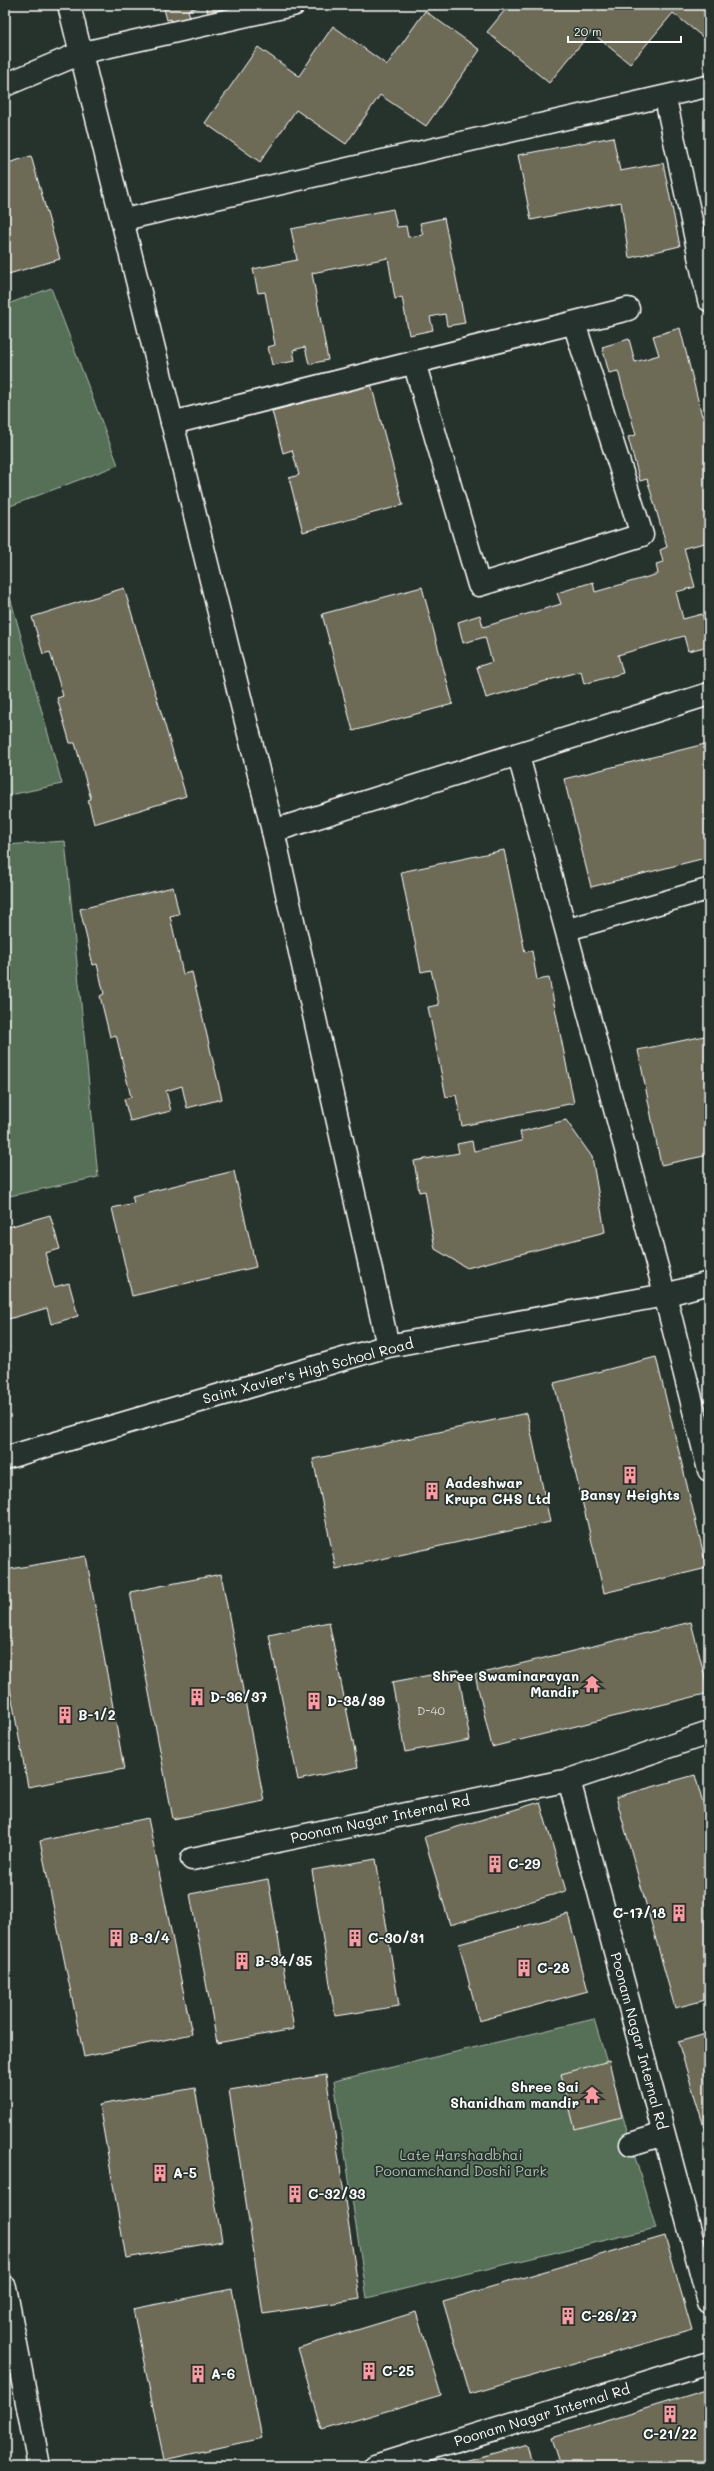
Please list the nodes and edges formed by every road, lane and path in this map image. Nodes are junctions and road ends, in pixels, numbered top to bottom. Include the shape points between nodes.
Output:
1 (69, 5) edge
2 (294, 5) edge
3 (81, 53) junction
4 (5, 85) edge
5 (709, 86) edge
6 (665, 96) junction
7 (122, 220) junction
8 (699, 256) joint
9 (709, 300) edge
10 (628, 310) dead end
11 (574, 323) junction
12 (414, 362) junction
13 (172, 423) junction
14 (709, 694) edge
15 (518, 754) junction
16 (273, 831) junction
17 (709, 889) edge
18 (566, 930) junction
19 (709, 1284) edge
20 (665, 1295) junction
21 (388, 1346) junction
22 (5, 1458) edge
23 (709, 1470) edge
24 (709, 1733) edge
25 (569, 1780) junction
26 (192, 1859) dead end
27 (664, 2134) junction
28 (631, 2144) dead end
29 (5, 2287) edge
30 (709, 2302) edge
31 (709, 2363) edge
32 (39, 2466) edge
33 (375, 2466) edge

1 - 3 street
2 - 3 lane
3 - 4 street
3 - 7 street
5 - 6 lane
6 - 7 lane
6 - 8 lane
7 - 13 street
8 - 9 street
10 - 11 street
11 - 12 street
11 - 12 street via 642,535 479,585
12 - 13 street
13 - 16 street
14 - 15 street
15 - 16 street
15 - 18 lane
16 - 21 street
17 - 18 lane
18 - 20 lane
19 - 20 street, Saint Xavier's High School Road
20 - 21 street, Saint Xavier's High School Road
20 - 23 street
21 - 22 street, Saint Xavier's High School Road
24 - 25 street, Poonam Nagar Internal Rd
25 - 26 street, Poonam Nagar Internal Rd
25 - 27 street, Poonam Nagar Internal Rd
27 - 28 street
27 - 30 street, Poonam Nagar Internal Rd
29 - 32 street
31 - 33 street, Poonam Nagar Internal Rd

